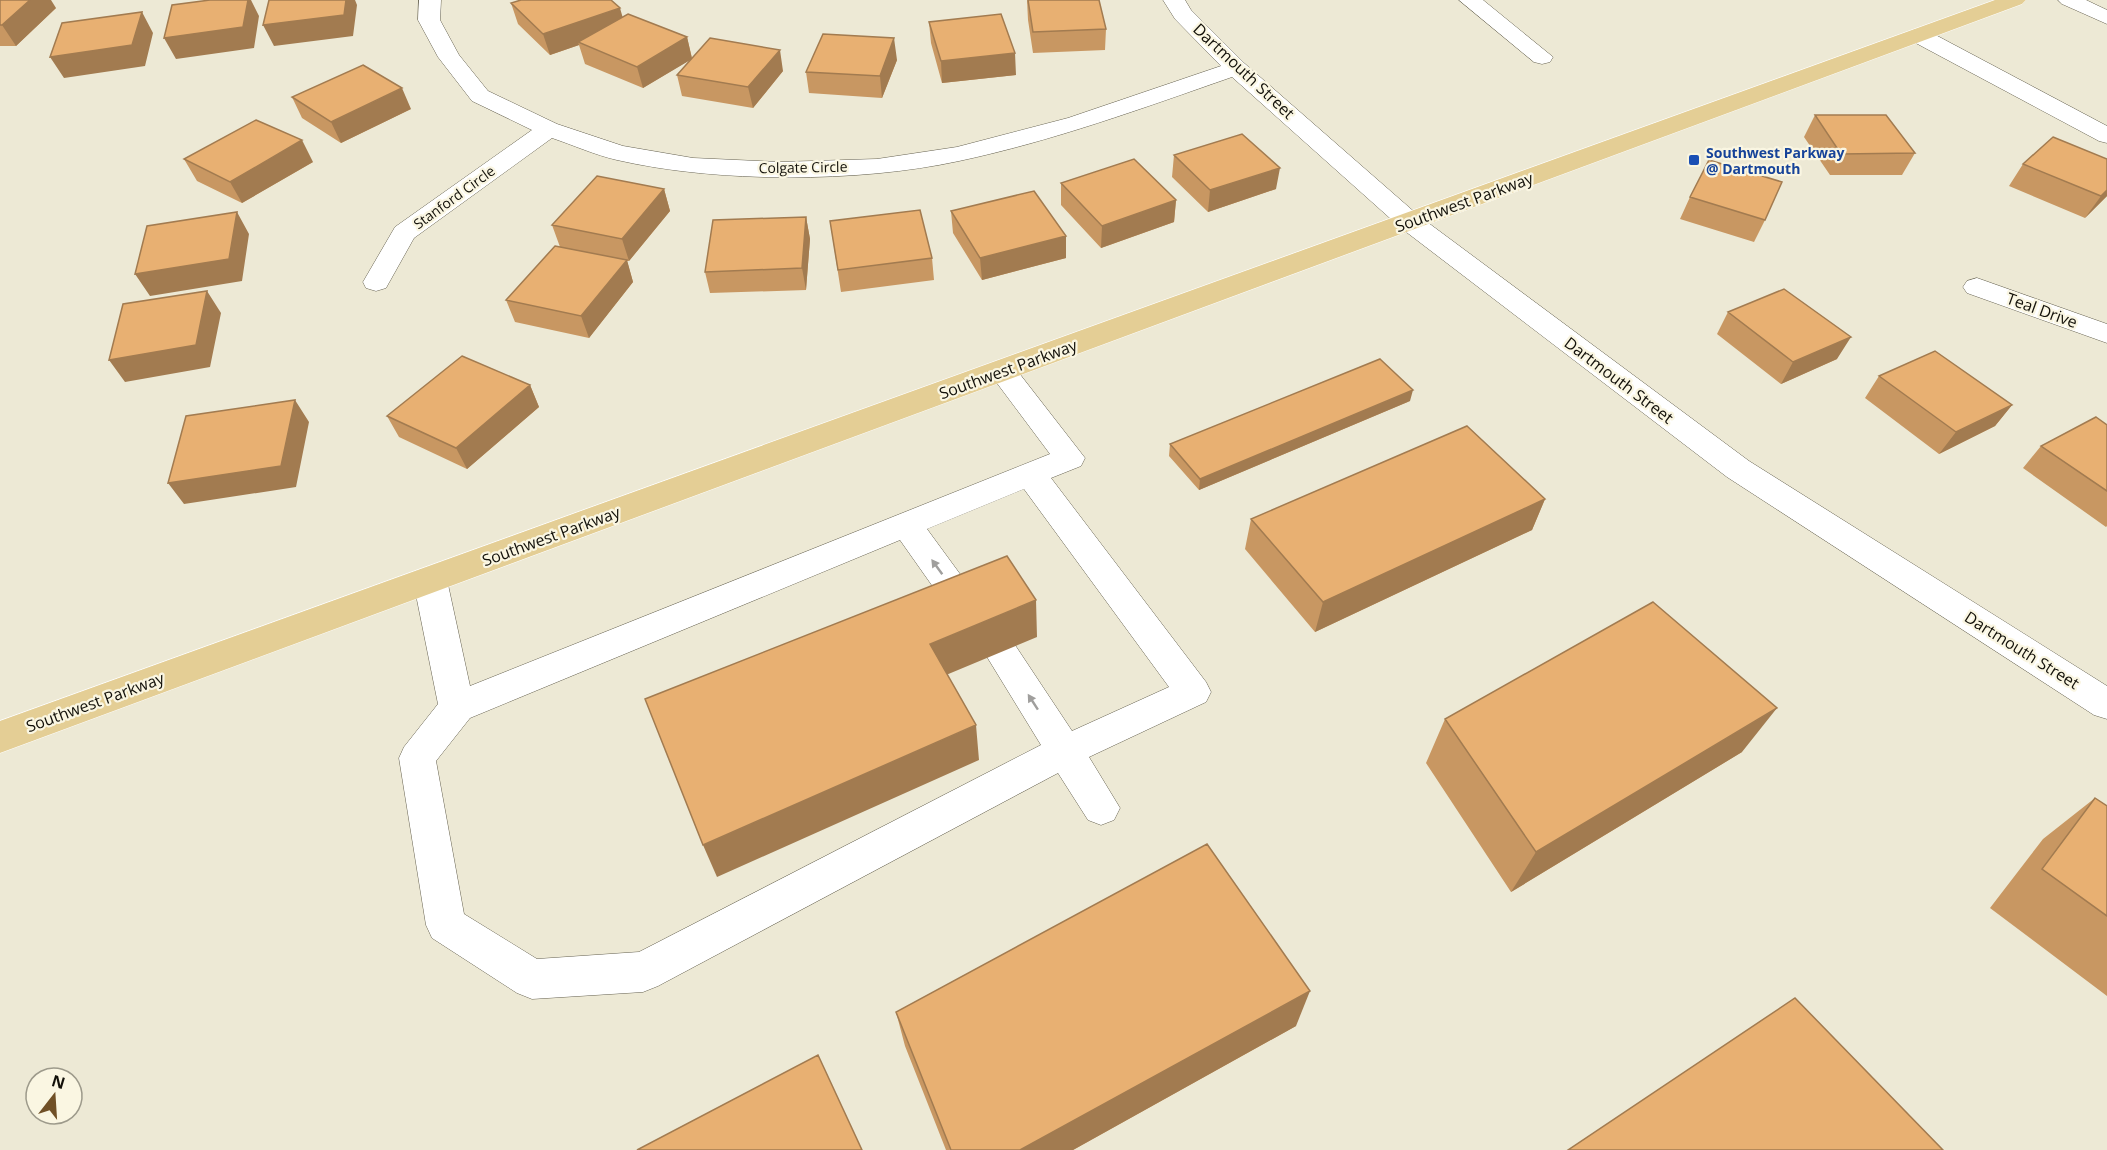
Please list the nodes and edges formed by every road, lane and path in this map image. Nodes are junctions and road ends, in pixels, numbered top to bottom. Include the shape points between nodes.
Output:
1 (430, 0) edge
2 (1174, 0) edge
3 (1470, 0) edge
4 (2015, 0) edge
5 (2069, 0) edge
6 (2107, 18) edge
7 (1920, 36) junction
8 (1542, 57) dead end
9 (1236, 68) junction
10 (549, 129) junction
11 (2107, 136) edge
12 (1410, 222) junction
13 (376, 282) dead end
14 (1977, 287) dead end
15 (2107, 334) edge
16 (1002, 371) junction
17 (1031, 475) junction
18 (906, 524) junction
19 (430, 580) junction
20 (968, 609) edge
21 (1001, 652) edge
22 (2107, 704) edge
23 (457, 707) junction
24 (0, 737) edge
25 (1065, 751) junction
26 (1101, 808) dead end

1 - 10 street, Colgate Circle via 429,20 449,57 480,96
2 - 9 street, Dartmouth Street
3 - 8 street
4 - 7 main road, Southwest Parkway
5 - 6 street
7 - 11 street
7 - 12 main road, Southwest Parkway
9 - 10 street, Colgate Circle via 1076,123 958,154 877,166 780,170 693,165 620,153
9 - 12 street, Dartmouth Street
10 - 13 street, Stanford Circle via 405,233
12 - 16 main road, Southwest Parkway
12 - 22 street, Dartmouth Street via 1738,469
14 - 15 street, Teal Drive
16 - 17 street via 1070,458
16 - 19 main road, Southwest Parkway
17 - 18 street
17 - 25 street via 1193,692
20 -> 18 street
18 - 23 street
19 - 23 street
19 - 24 main road, Southwest Parkway
25 -> 21 street
23 - 25 street via 417,758 446,925 532,979 643,972
25 - 26 street

